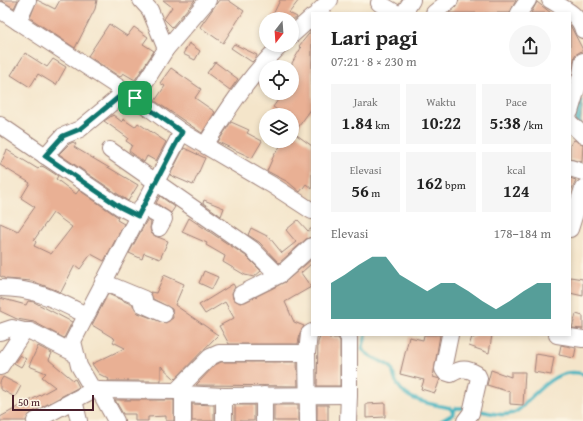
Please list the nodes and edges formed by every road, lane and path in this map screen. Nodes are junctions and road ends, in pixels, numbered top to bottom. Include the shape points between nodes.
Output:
1 (28, 0) edge
2 (141, 0) edge
3 (208, 0) edge
4 (330, 0) edge
5 (412, 0) edge
6 (450, 0) edge
7 (528, 0) edge
8 (550, 0) edge
9 (379, 3) dead end
10 (0, 10) edge
11 (318, 12) edge
12 (394, 12) edge
13 (405, 12) edge
14 (436, 12) edge
15 (520, 12) edge
16 (570, 12) edge
17 (571, 13) edge
18 (311, 19) edge
19 (18, 22) junction
20 (299, 29) edge
21 (583, 30) edge
22 (571, 36) edge
23 (166, 49) junction
24 (274, 52) edge
25 (583, 61) edge
26 (130, 95) junction
27 (573, 121) edge
28 (0, 125) edge
29 (182, 132) junction
30 (206, 145) junction
31 (110, 150) dead end
32 (45, 156) junction
33 (571, 168) edge
34 (583, 172) edge
35 (155, 182) junction
36 (583, 188) edge
37 (311, 210) edge
38 (140, 211) junction
39 (571, 226) edge
40 (159, 228) dead end
41 (311, 247) edge
42 (278, 275) junction
43 (103, 282) junction
44 (0, 288) edge
45 (241, 294) dead end
46 (164, 314) dead end
47 (86, 315) junction
48 (24, 331) junction
49 (0, 332) edge
50 (311, 333) edge
51 (348, 336) edge
52 (450, 336) edge
53 (564, 336) edge
54 (583, 339) edge
55 (74, 353) junction
56 (307, 353) junction
57 (0, 367) edge
58 (96, 390) junction
59 (179, 392) junction
60 (264, 395) junction
61 (308, 395) junction
62 (349, 395) junction
63 (224, 396) junction
64 (74, 400) junction
65 (470, 411) edge
66 (35, 421) edge
67 (79, 421) edge
68 (116, 421) edge
69 (183, 421) edge
70 (224, 421) edge
71 (264, 421) edge
72 (308, 421) edge
73 (348, 421) edge

1 - 19 street
2 - 23 street via 150,10
3 - 23 street
4 - 11 street
5 - 13 street
6 - 14 street
7 - 15 street
8 - 16 street
9 - 12 street
10 - 19 street
17 - 21 street via 582,25
18 - 20 street
19 - 26 street
21 - 22 street
23 - 26 street
24 - 30 street via 244,85
25 - 27 street
26 - 29 street
26 - 32 street via 80,129 63,136
28 - 32 street
29 - 30 street
29 - 35 street
30 - 37 street
31 - 35 street
32 - 38 street via 120,207
33 - 34 street
35 - 38 street
35 - 42 street via 252,249
36 - 39 street
38 - 40 street via 164,219
38 - 43 street
41 - 42 street
42 - 45 street
43 - 46 street via 144,299 142,304
43 - 47 street
44 - 47 street via 45,294
47 - 55 street via 73,341
48 - 49 street via 12,328
48 - 55 street via 30,331
48 - 57 street
50 - 56 street
51 - 62 street
52 - 65 street via 443,369 449,374 461,369 477,374 479,378
53 - 54 street
55 - 58 street via 78,366
56 - 59 street via 216,354
56 - 61 street
58 - 59 street
58 - 64 street
58 - 68 street
59 - 63 street
59 - 69 street
60 - 61 street
60 - 63 street
60 - 71 street
61 - 62 street
61 - 72 street
62 - 73 street
63 - 70 street
64 - 66 street
64 - 67 street

